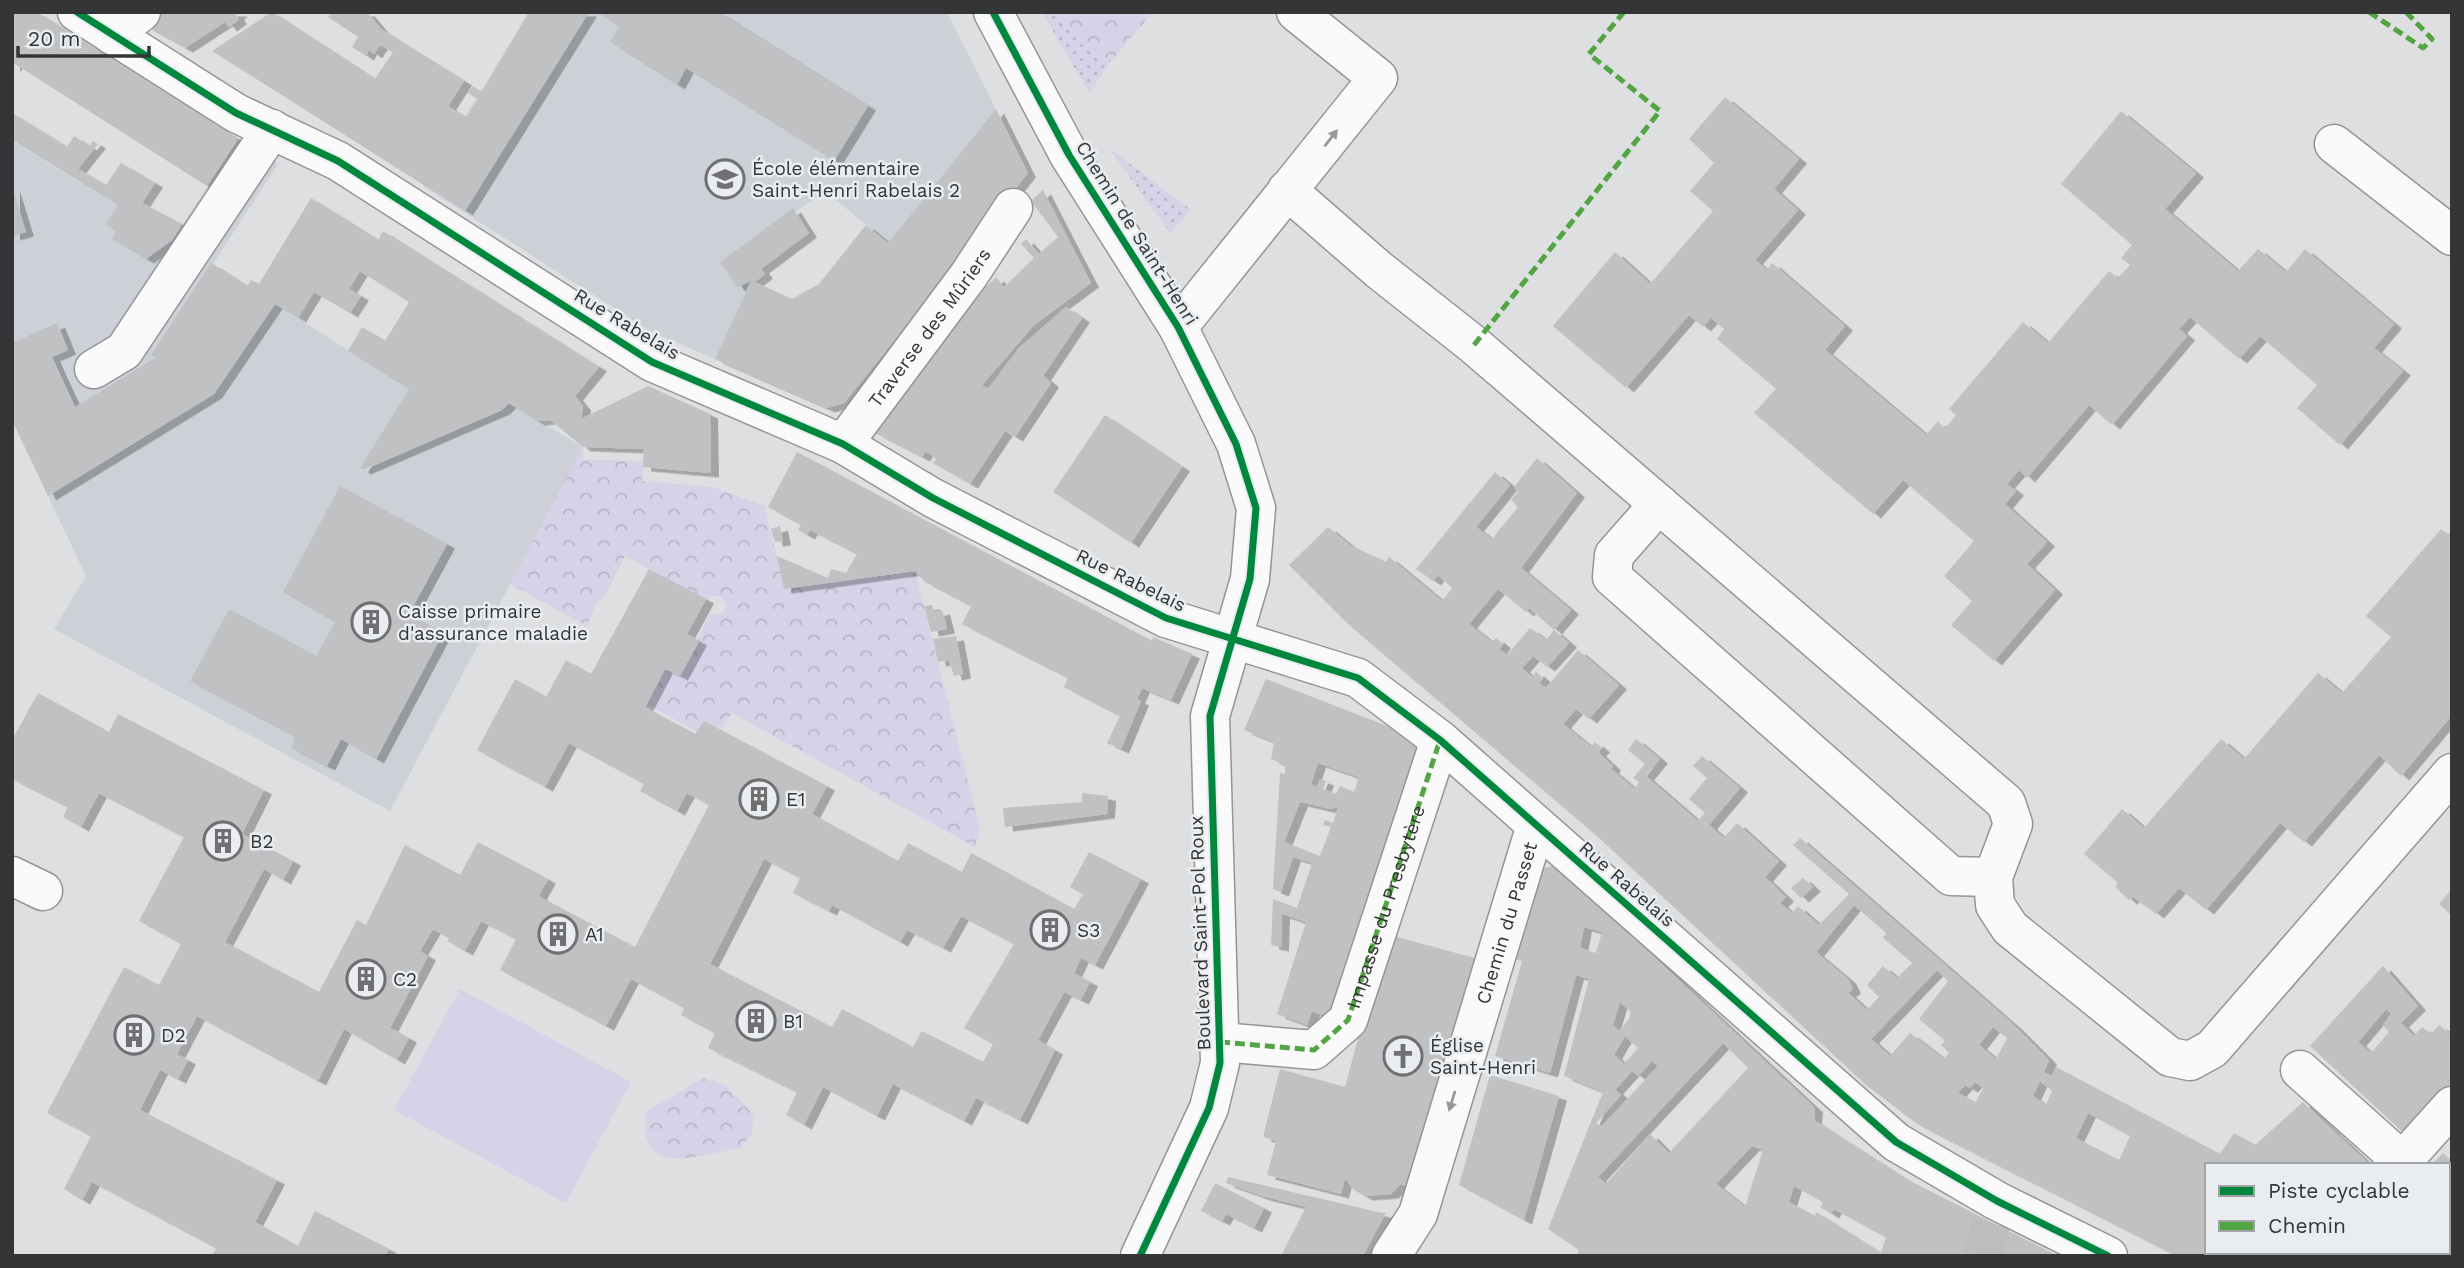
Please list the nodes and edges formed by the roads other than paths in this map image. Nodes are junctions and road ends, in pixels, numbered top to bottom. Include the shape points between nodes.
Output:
1 (77, 12) edge
2 (993, 12) edge
3 (1296, 12) edge
4 (126, 24) edge
5 (272, 129) junction
6 (2334, 144) dead end
7 (1287, 190) junction
8 (1013, 208) dead end
9 (2452, 236) edge
10 (1178, 327) junction
11 (94, 369) dead end
12 (843, 444) junction
13 (1659, 504) junction
14 (1232, 637) junction
15 (1440, 740) junction
16 (2452, 773) edge
17 (1536, 825) junction
18 (1993, 877) junction
19 (1220, 1042) junction
20 (2300, 1070) dead end
21 (2452, 1107) edge
22 (2400, 1163) edge
23 (1140, 1256) edge
24 (1391, 1256) edge
25 (2108, 1256) edge

1 - 4 street, Rue Rabelais
2 - 10 street, Chemin de Saint-Henri via 1069,155
7 -> 3 street via 1378,78
4 - 5 street, Rue Rabelais via 236,113
5 - 11 street via 124,351
5 - 12 street, Rue Rabelais via 338,161 652,362
6 - 9 street
7 - 10 street
7 - 13 street
8 - 12 street, Traverse des Mûriers
10 - 14 street, Chemin de Saint-Henri via 1236,444 1256,508 1254,558
12 - 14 street, Rue Rabelais via 933,498 1166,618
13 - 18 street via 2006,803 2013,824
13 - 18 street via 1614,555 1612,577 1951,876
14 - 15 street, Rue Rabelais via 1358,678
14 - 19 street, Boulevard Saint-Pol Roux via 1210,716
15 - 17 street, Rue Rabelais
15 - 19 street, Impasse du Presbytère via 1348,1020 1314,1050
16 - 18 street via 2212,1049 2190,1061 2170,1057 2010,928 1995,905
17 -> 24 street, Chemin du Passet via 1418,1214
17 - 25 street, Rue Rabelais via 1896,1142 1994,1212
19 - 23 street, Boulevard Saint-Pol Roux via 1209,1108
20 - 22 street
21 - 22 street

